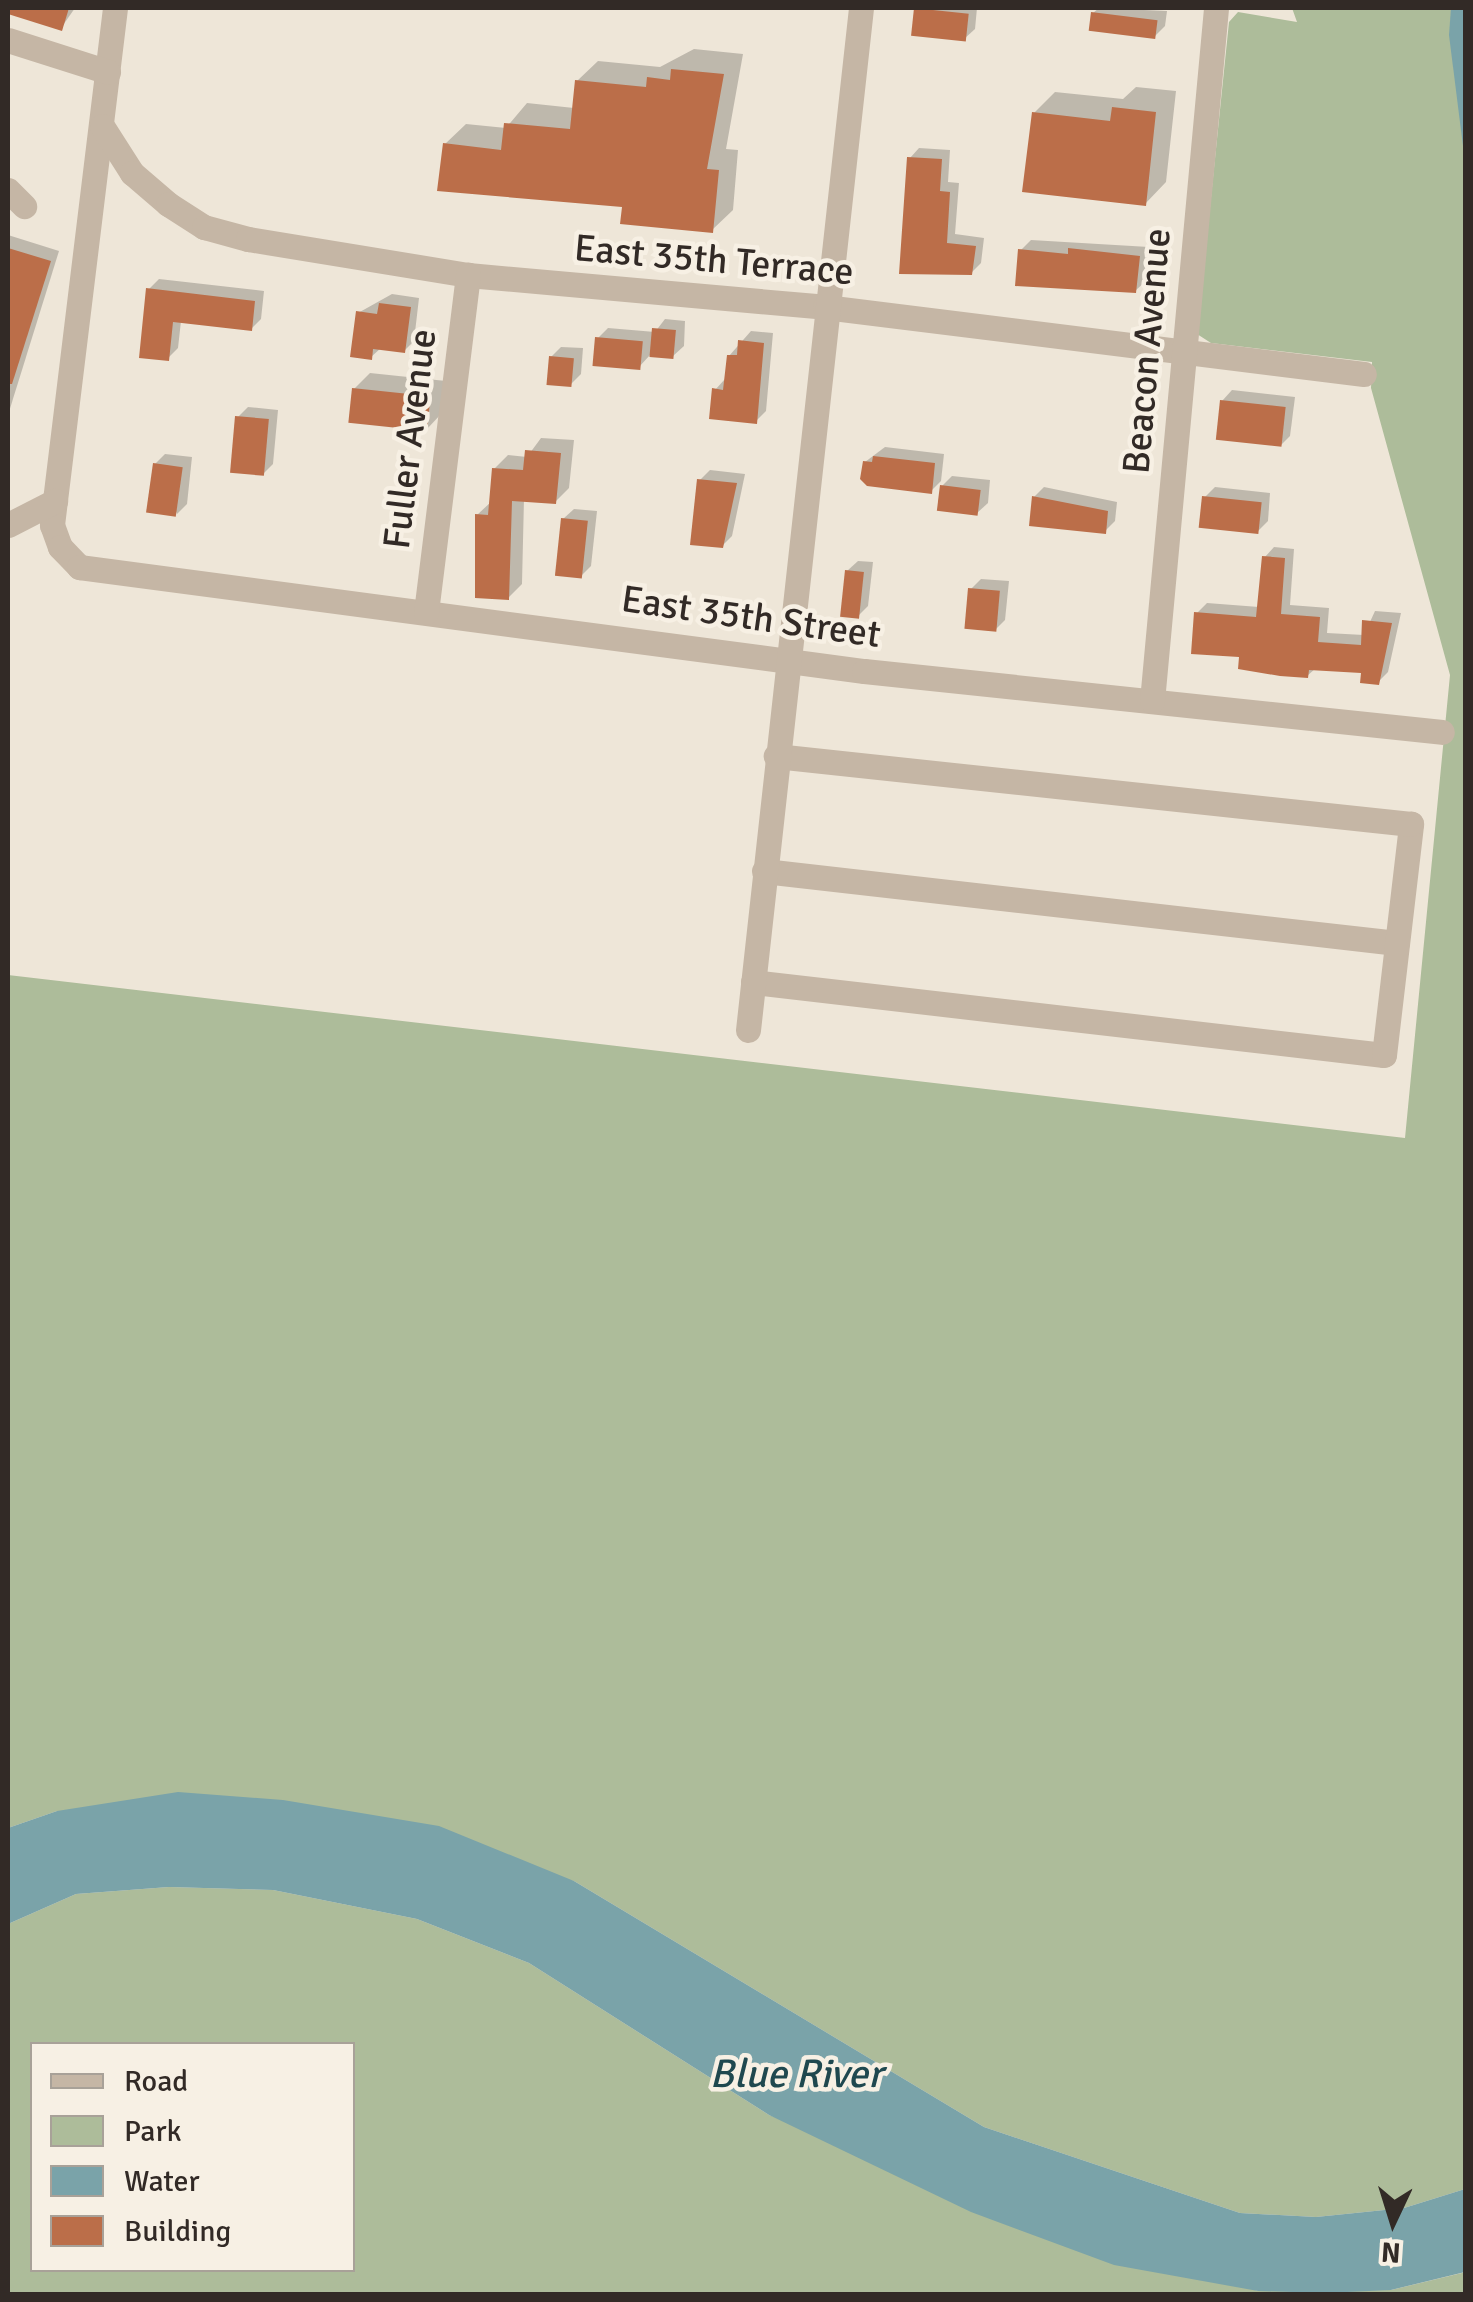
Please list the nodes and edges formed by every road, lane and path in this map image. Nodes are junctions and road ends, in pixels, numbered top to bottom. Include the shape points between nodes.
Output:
1 (115, 8) edge
2 (861, 8) edge
3 (1216, 8) edge
4 (8, 40) edge
5 (108, 72) junction
6 (102, 126) junction
7 (468, 275) junction
8 (825, 307) junction
9 (1186, 352) junction
10 (1364, 374) dead end
11 (55, 501) junction
12 (8, 525) edge
13 (426, 612) junction
14 (785, 658) junction
15 (1152, 701) junction
16 (1442, 732) dead end
17 (776, 756) junction
18 (764, 870) junction
19 (1397, 943) junction
20 (753, 982) junction
21 (748, 1030) dead end

1 - 5 street
2 - 8 street
3 - 9 street, Beacon Avenue
4 - 5 street
5 - 6 street
6 - 7 street, East 35th Terrace via 132,174 204,227
6 - 11 street
7 - 8 street, East 35th Terrace
7 - 13 street, Fuller Avenue
8 - 9 street, East 35th Terrace
8 - 14 street
9 - 10 street, East 35th Terrace
9 - 15 street, Beacon Avenue
11 - 12 street
11 - 13 street, East 35th Street via 52,525 60,548 79,567
13 - 14 street, East 35th Street
14 - 15 street, East 35th Street
14 - 17 street
15 - 16 street, East 35th Street
17 - 18 street
17 - 19 street via 1411,824
18 - 19 street
18 - 20 street
19 - 20 street via 1384,1055
20 - 21 street

